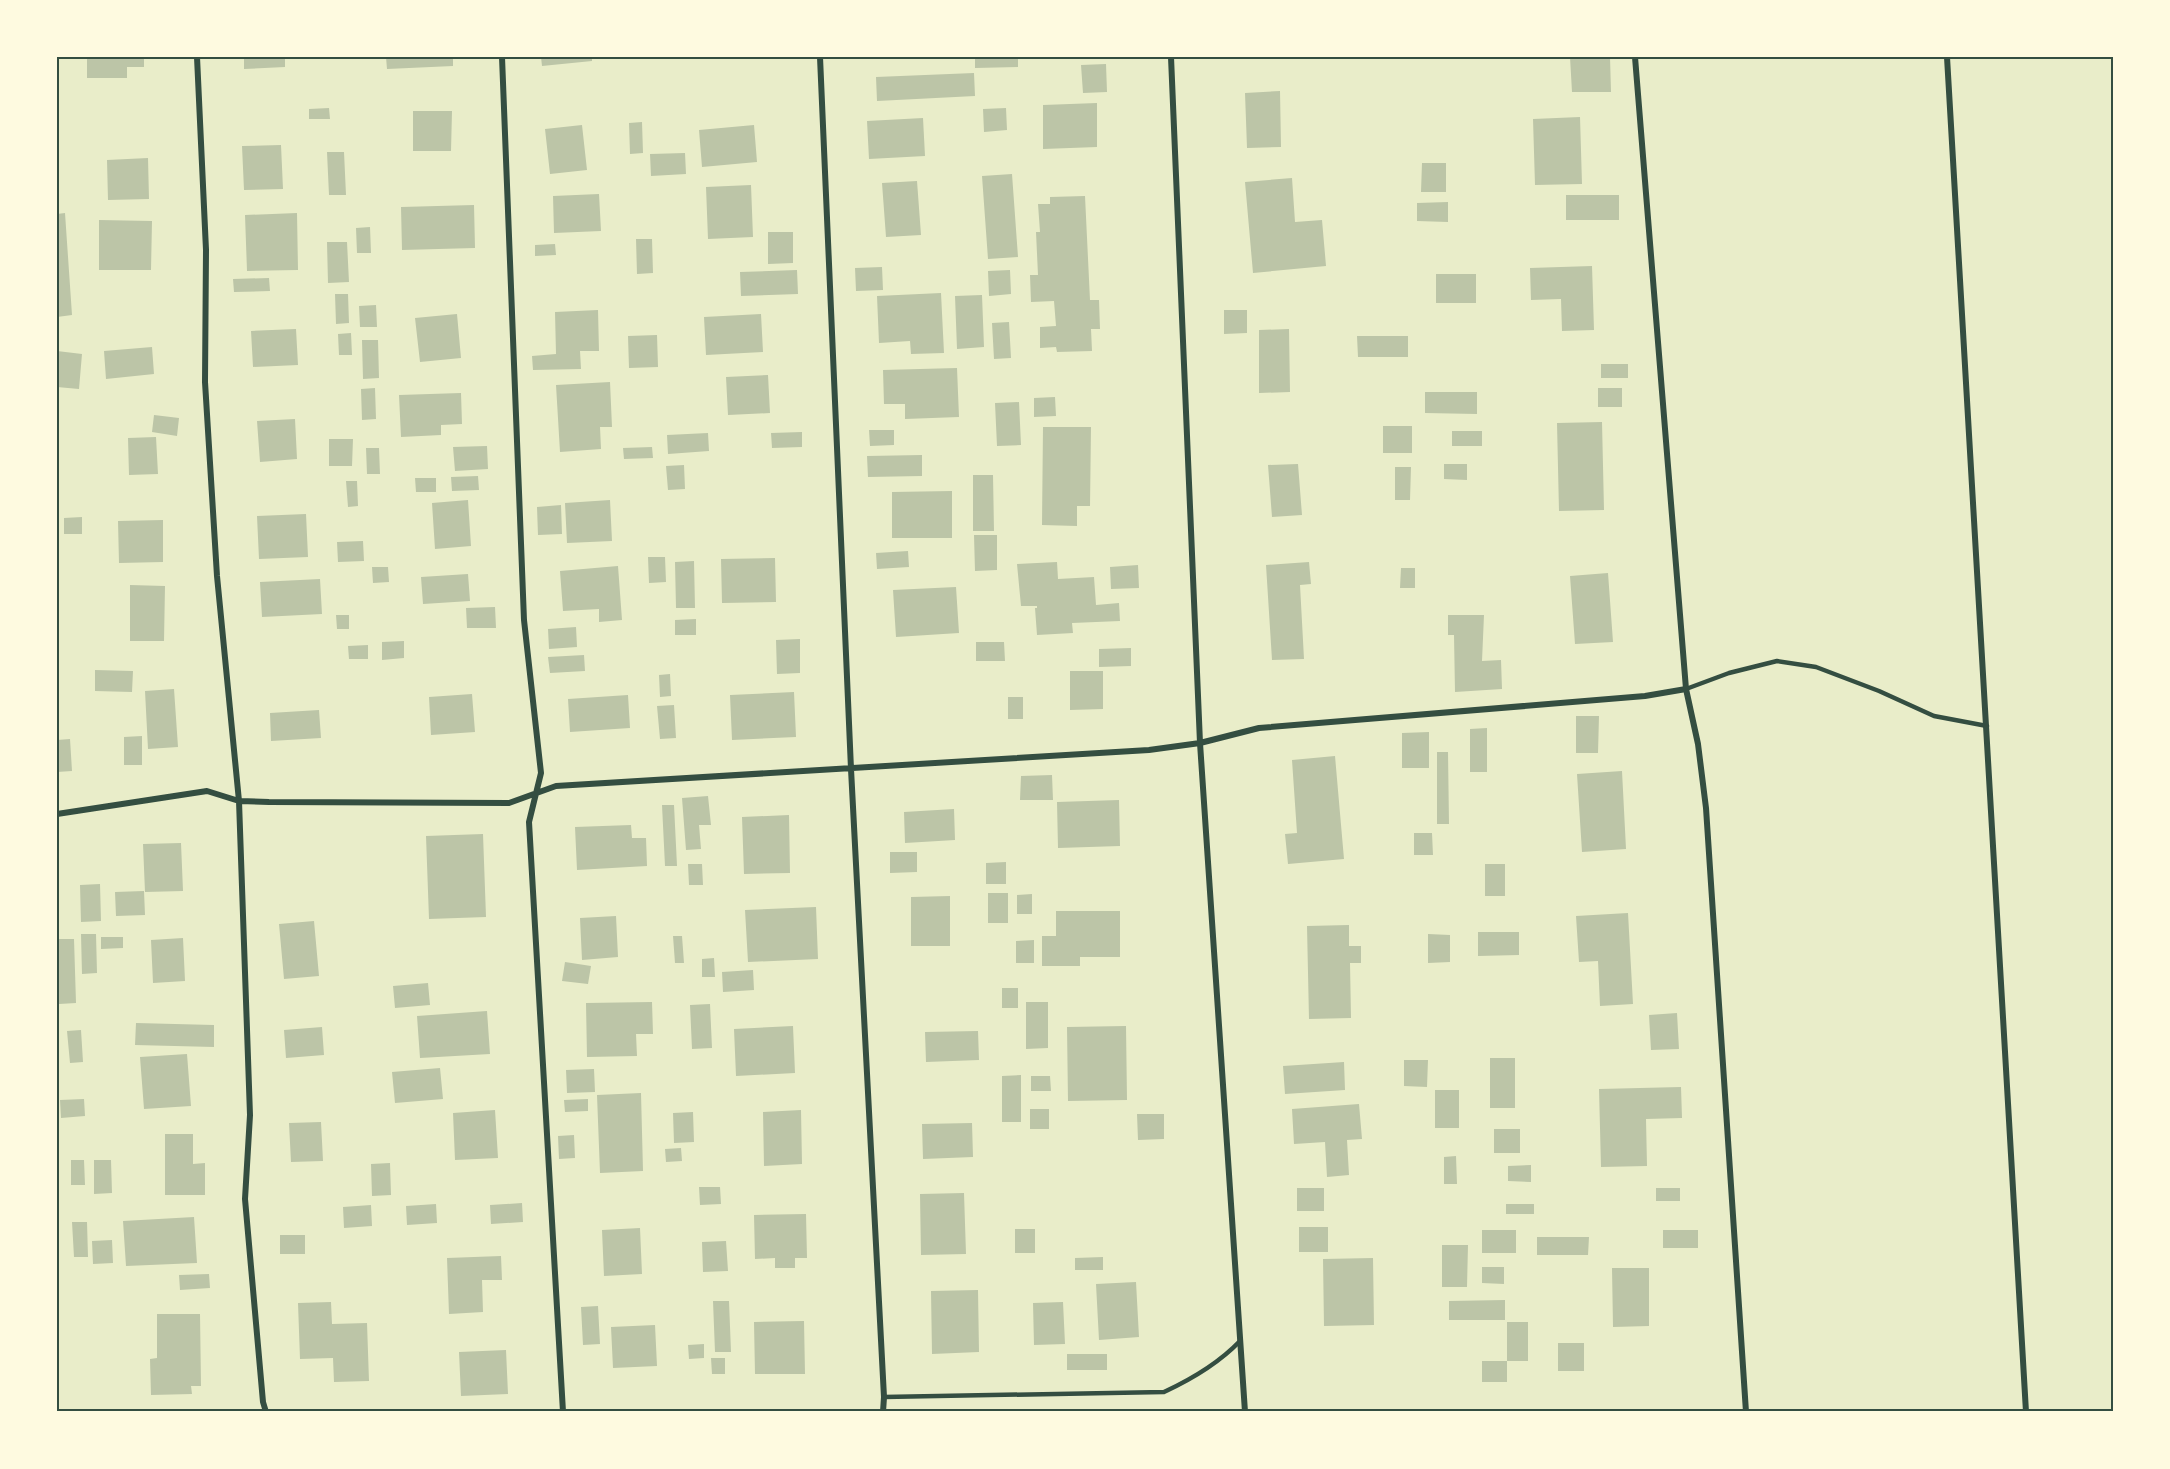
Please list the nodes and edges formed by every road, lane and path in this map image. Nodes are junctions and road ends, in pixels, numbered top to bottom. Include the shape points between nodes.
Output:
1 (197, 57) edge
2 (502, 57) edge
3 (820, 57) edge
4 (1171, 57) edge
5 (1635, 57) edge
6 (1947, 57) edge
7 (1686, 689) junction
8 (1987, 726) junction
9 (1200, 743) junction
10 (851, 769) junction
11 (535, 793) junction
12 (239, 801) junction
13 (57, 814) edge
14 (1241, 1340) junction
15 (884, 1397) junction
16 (266, 1412) edge
17 (563, 1412) edge
18 (883, 1412) edge
19 (1245, 1412) edge
20 (1746, 1412) edge
21 (2026, 1412) edge

1 - 12 street via 206,250 206,393 217,576
2 - 11 street via 524,620 541,773
3 - 10 street
4 - 9 street
5 - 7 street
6 - 8 street
7 - 8 lane via 1778,661 1816,667 1934,716
7 - 9 street via 1645,696 1259,728
7 - 20 street via 1706,808
8 - 21 street
9 - 10 street via 1149,750
9 - 14 street
10 - 11 street via 556,786
10 - 15 street
11 - 12 street via 509,802
11 - 17 street via 529,822
12 - 13 street via 207,791
12 - 16 street via 250,1115 246,1199
14 - 15 lane via 1200,1374 1164,1392
14 - 19 street
15 - 18 street

